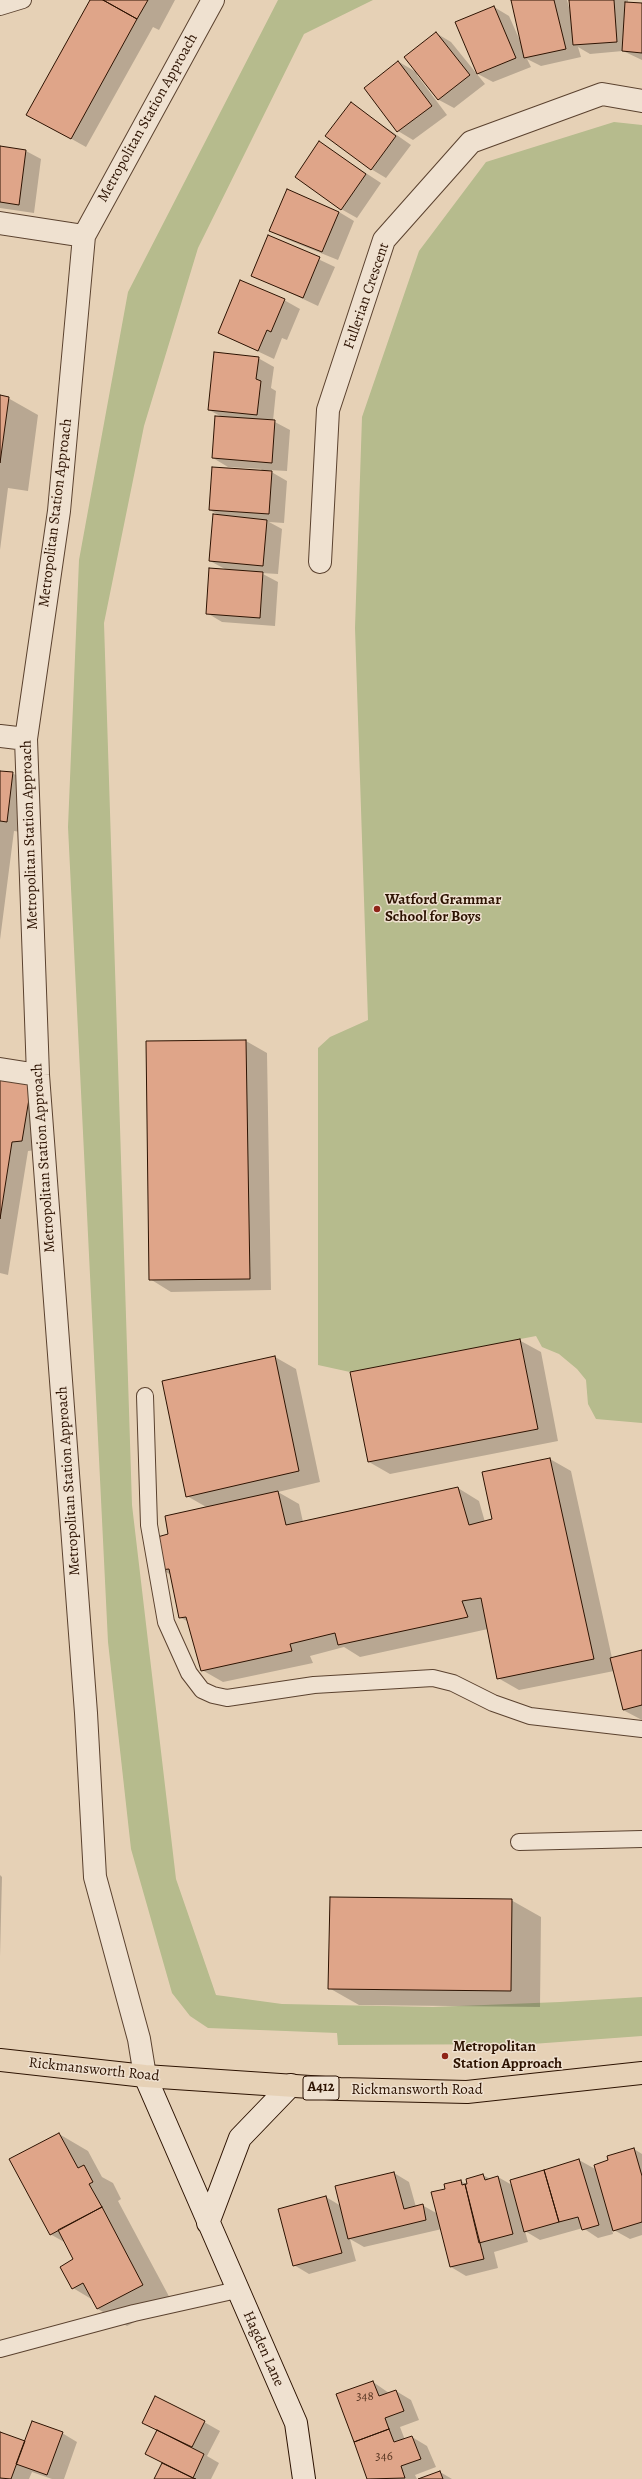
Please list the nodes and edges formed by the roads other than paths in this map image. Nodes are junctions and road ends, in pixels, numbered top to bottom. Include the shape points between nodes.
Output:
1 (23, 0) edge
2 (213, 0) edge
3 (0, 7) edge
4 (642, 101) edge
5 (0, 223) edge
6 (84, 236) junction
7 (320, 562) dead end
8 (0, 736) edge
9 (26, 739) junction
10 (0, 1069) edge
11 (38, 1075) junction
12 (145, 1396) dead end
13 (642, 1729) edge
14 (642, 1839) edge
15 (518, 1842) dead end
16 (0, 2060) edge
17 (642, 2073) edge
18 (145, 2076) junction
19 (291, 2085) junction
20 (208, 2223) junction
21 (237, 2290) junction
22 (0, 2349) edge
23 (304, 2479) edge

1 - 3 lane
2 - 6 street, Metropolitan Station Approach
4 - 7 street, Fullerian Crescent via 602,94 471,142 384,240 328,410
5 - 6 street
6 - 9 street, Metropolitan Station Approach via 59,511
8 - 9 street
9 - 11 street, Metropolitan Station Approach
10 - 11 street
11 - 18 street, Metropolitan Station Approach via 86,1713 95,1877 139,2039
12 - 13 lane via 149,1525 166,1622 189,1673 202,1690 227,1698 314,1685 434,1678 453,1683 493,1703 530,1716
14 - 15 lane
16 - 18 main road, Rickmansworth Road / A412
17 - 19 main road, Rickmansworth Road / A412 via 467,2092 340,2089
18 - 19 main road, Rickmansworth Road / A412
18 - 20 street, Hagden Lane
19 - 20 street via 240,2138
20 - 21 street, Hagden Lane
21 - 22 lane via 134,2313
21 - 23 street, Hagden Lane via 296,2423

